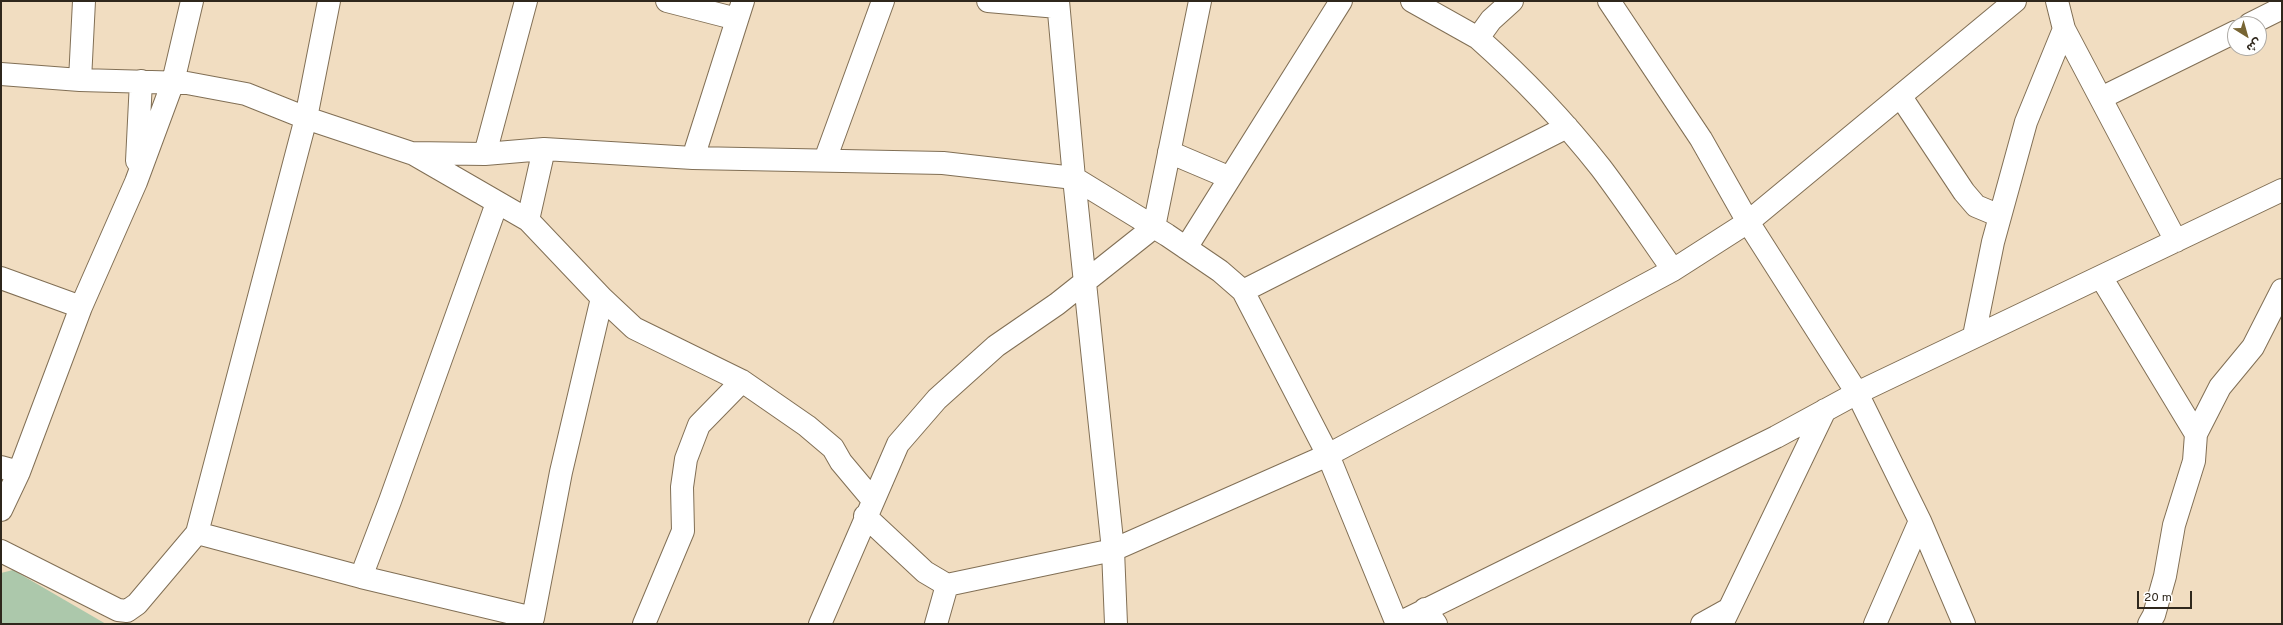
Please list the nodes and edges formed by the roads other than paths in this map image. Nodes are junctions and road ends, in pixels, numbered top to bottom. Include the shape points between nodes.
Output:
1 (84, 1) edge
2 (192, 1) edge
3 (329, 1) edge
4 (526, 1) edge
5 (667, 1) edge
6 (883, 1) edge
7 (988, 1) edge
8 (1200, 1) edge
9 (1341, 1) edge
10 (1412, 1) edge
11 (1512, 1) edge
12 (1609, 1) edge
13 (2015, 1) edge
14 (2057, 1) edge
15 (1058, 4) edge
16 (2282, 8) edge
17 (740, 10) edge
18 (2266, 16) edge
19 (2064, 29) junction
20 (2227, 36) edge
21 (1478, 38) junction
22 (1, 74) edge
23 (80, 80) junction
24 (141, 81) junction
25 (173, 82) junction
26 (1901, 97) junction
27 (2100, 98) junction
28 (306, 118) junction
29 (1567, 127) junction
30 (544, 149) junction
31 (1169, 152) junction
32 (410, 153) junction
33 (485, 154) junction
34 (693, 158) junction
35 (825, 160) junction
36 (1228, 177) junction
37 (1074, 178) junction
38 (136, 182) junction
39 (2282, 190) edge
40 (497, 203) junction
41 (2000, 216) junction
42 (528, 220) junction
43 (1748, 222) junction
44 (1154, 227) junction
45 (2176, 241) junction
46 (1186, 248) junction
47 (1672, 270) junction
48 (2101, 277) junction
49 (1, 278) edge
50 (1086, 279) junction
51 (2282, 290) edge
52 (1243, 291) junction
53 (602, 298) junction
54 (81, 307) junction
55 (1974, 336) junction
56 (742, 381) junction
57 (1857, 393) junction
58 (1825, 410) junction
59 (2196, 434) junction
60 (1328, 455) junction
61 (10, 470) edge
62 (869, 508) junction
63 (1, 510) edge
64 (1920, 521) junction
65 (197, 532) junction
66 (1113, 550) junction
67 (1, 551) edge
68 (361, 577) junction
69 (947, 585) junction
70 (1430, 616) edge
71 (1725, 617) edge
72 (537, 621) edge
73 (644, 624) edge
74 (820, 624) edge
75 (936, 624) edge
76 (1116, 624) edge
77 (1397, 624) edge
78 (1702, 624) edge
79 (1874, 624) edge
80 (1964, 624) edge
81 (2149, 624) edge

1 - 23 street
2 - 25 street
3 - 28 street
4 - 33 street
5 - 17 street
6 - 35 street
7 - 15 street
8 - 31 street
9 - 36 street
10 - 21 street
11 - 21 street via 1491,20
12 - 43 street via 1701,139
13 - 26 street
14 - 19 street
15 - 37 street
16 - 18 street
17 - 34 street
19 - 27 street
19 - 41 street via 2026,122
20 - 27 street
21 - 29 street via 1528,84
22 - 23 street
23 - 24 street
24 - 25 street
24 - 38 street
25 - 28 street via 246,94
25 - 38 street
26 - 41 street via 1964,192 1976,206
26 - 43 street
27 - 45 street
28 - 32 street
28 - 65 street
29 - 47 street via 1601,169
29 - 52 street
30 - 33 street
30 - 34 street
30 - 42 street
31 - 36 street
31 - 44 street
32 - 33 street
32 - 40 street
34 - 35 street
35 - 37 street via 943,163
36 - 46 street
37 - 44 street
37 - 50 street
38 - 54 street
39 - 45 street
40 - 42 street
40 - 68 street
41 - 55 street
42 - 53 street
43 - 47 street
43 - 57 street
44 - 46 street
44 - 50 street
45 - 48 street
46 - 52 street via 1220,271
47 - 60 street
48 - 55 street
48 - 59 street
49 - 54 street
50 - 62 street via 1057,304 996,346 937,399 898,444
50 - 66 street
51 - 59 street via 2253,347 2220,387
52 - 60 street
53 - 56 street via 634,328
53 - 72 street via 561,472
54 - 61 street
55 - 57 street
56 - 62 street via 807,426 833,448
56 - 73 street via 700,426 686,460 682,487 683,531
57 - 58 street
57 - 64 street
58 - 70 street
58 - 71 street
59 - 81 street via 2194,461 2174,525 2165,576
60 - 66 street
60 - 77 street
61 - 63 street
62 - 69 street via 925,572
62 - 74 street
64 - 79 street
64 - 80 street
65 - 67 street via 137,604 127,611 118,610
65 - 68 street
66 - 69 street
66 - 76 street
68 - 72 street
69 - 75 street
70 - 77 street
71 - 78 street

